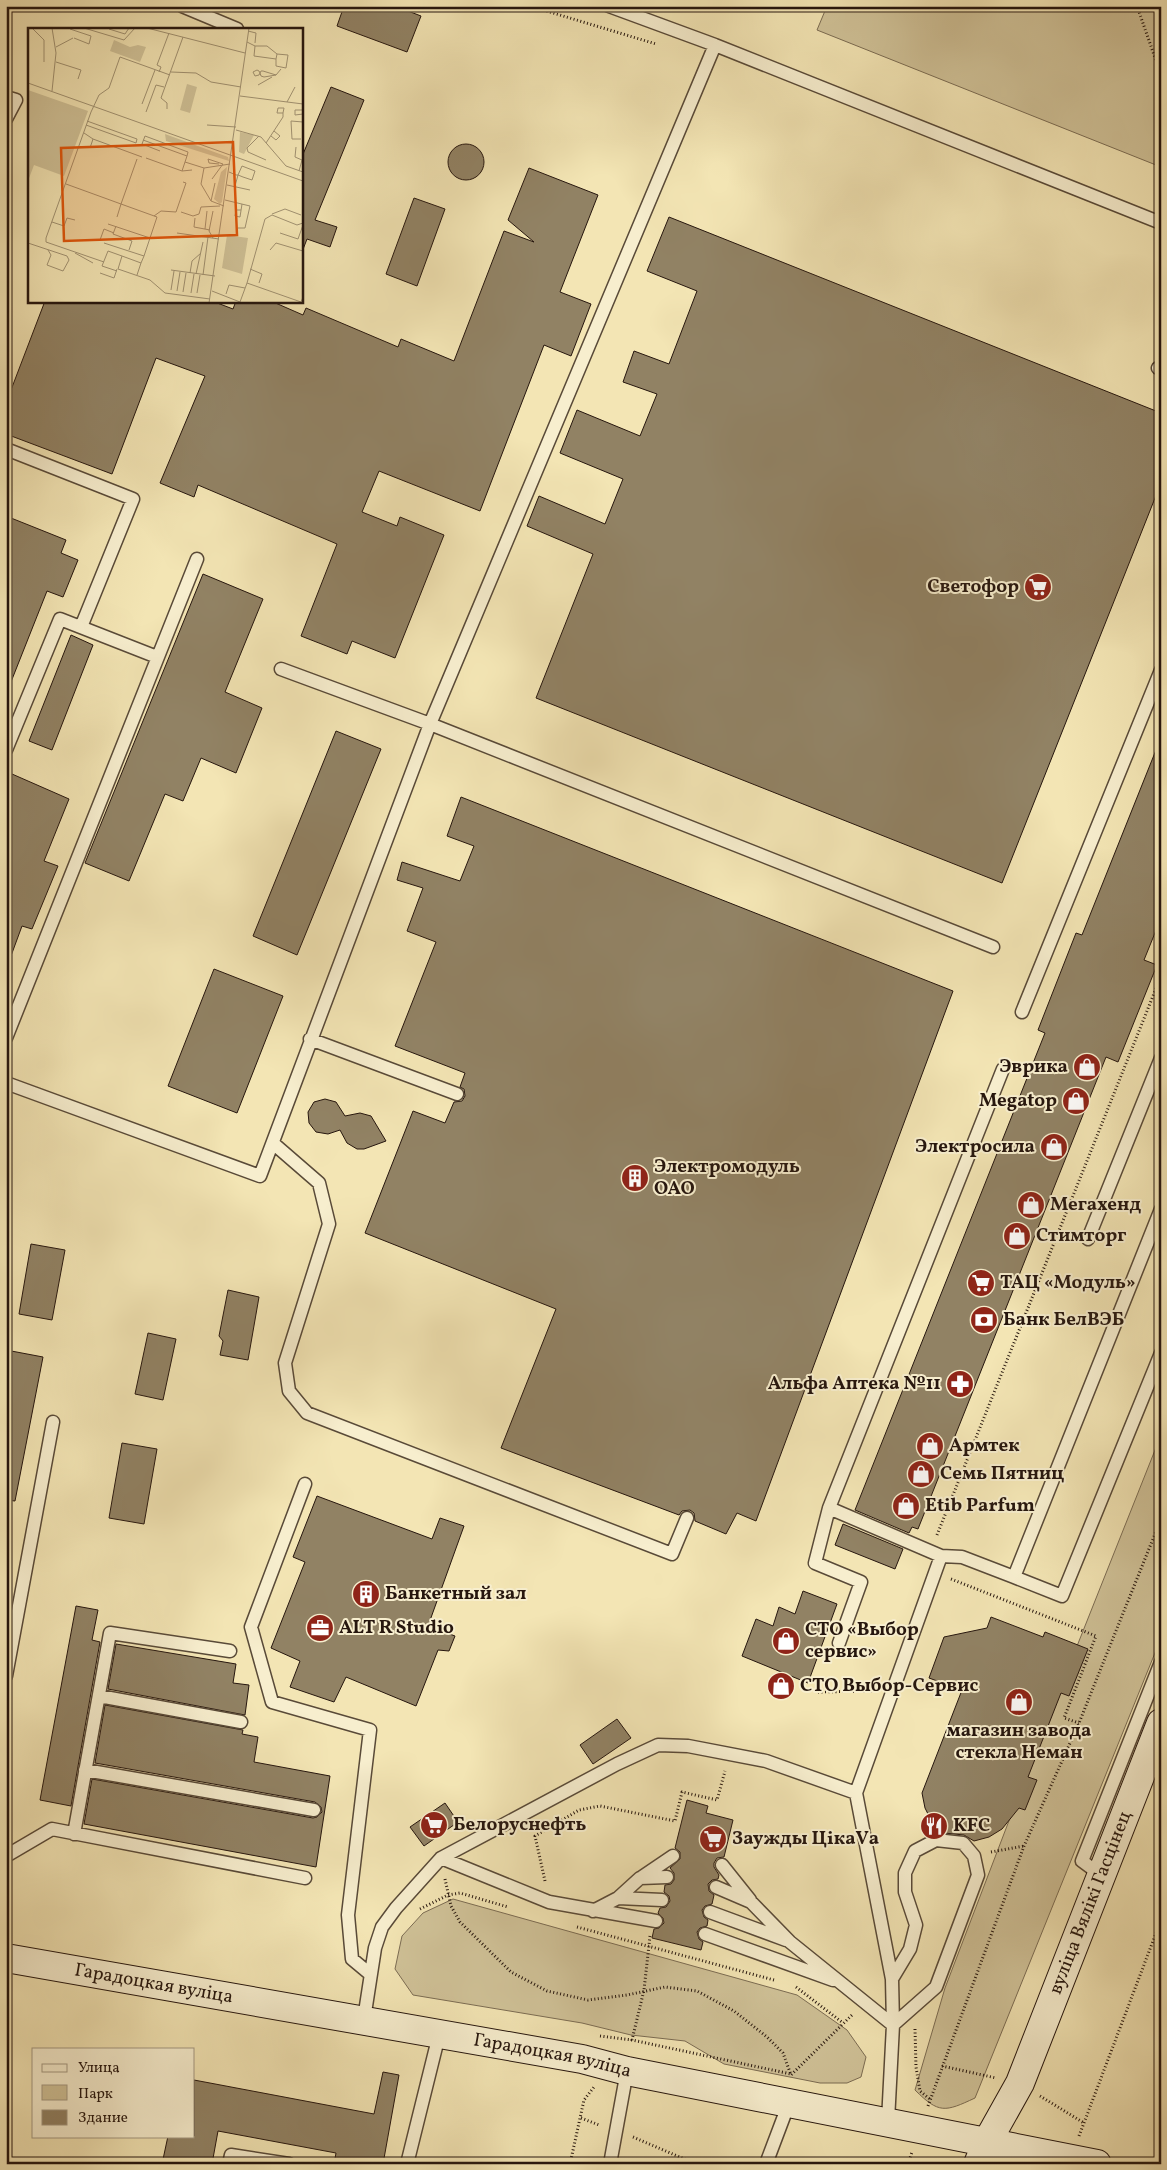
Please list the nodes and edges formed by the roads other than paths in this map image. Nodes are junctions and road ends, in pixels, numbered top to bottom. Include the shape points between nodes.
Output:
1 (182, 6) edge
2 (608, 6) edge
3 (235, 28) edge
4 (715, 44) junction
5 (6, 97) edge
6 (6, 119) edge
7 (1161, 223) edge
8 (6, 449) edge
9 (197, 559) dead end
10 (81, 627) junction
11 (156, 657) junction
12 (281, 669) dead end
13 (1161, 670) edge
14 (430, 724) junction
15 (6, 750) edge
16 (993, 947) dead end
17 (1022, 1012) dead end
18 (6, 1038) edge
19 (310, 1039) junction
20 (1161, 1058) edge
21 (1003, 1069) dead end
22 (6, 1083) edge
23 (457, 1094) dead end
24 (274, 1144) junction
25 (1161, 1208) edge
26 (1088, 1239) dead end
27 (1161, 1352) edge
28 (54, 1422) dead end
29 (305, 1484) dead end
30 (829, 1508) junction
31 (687, 1518) dead end
32 (936, 1554) junction
33 (1014, 1577) junction
34 (839, 1643) dead end
35 (230, 1651) dead end
36 (1161, 1662) edge
37 (6, 1676) edge
38 (99, 1696) junction
39 (241, 1722) dead end
40 (1161, 1723) edge
41 (84, 1770) junction
42 (856, 1793) junction
43 (314, 1810) dead end
44 (74, 1834) junction
45 (6, 1856) edge
46 (673, 1856) dead end
47 (441, 1858) junction
48 (722, 1865) dead end
49 (1101, 1875) junction
50 (667, 1877) dead end
51 (305, 1878) dead end
52 (640, 1878) junction
53 (716, 1887) dead end
54 (618, 1898) junction
55 (662, 1900) dead end
56 (751, 1902) junction
57 (593, 1911) junction
58 (710, 1912) dead end
59 (653, 1921) road end
60 (705, 1934) dead end
61 (790, 1942) junction
62 (6, 1958) edge
63 (370, 1974) junction
64 (892, 1979) junction
65 (844, 1984) junction
66 (364, 2019) junction
67 (893, 2025) junction
68 (439, 2035) junction
69 (619, 2068) junction
70 (789, 2103) junction
71 (888, 2122) junction
72 (993, 2154) edge
73 (229, 2164) edge
74 (289, 2164) edge
75 (407, 2164) edge
76 (610, 2164) edge
77 (766, 2164) edge
78 (1097, 2164) edge

1 - 3 lane
2 - 4 lane
4 - 7 lane
4 - 14 lane
5 - 6 lane via 16,100
8 - 10 lane via 133,499
9 - 11 lane
10 - 11 lane
10 - 15 lane via 60,619
11 - 18 lane
12 - 14 lane
13 - 17 lane
14 - 16 lane
14 - 19 lane
19 - 23 lane
19 - 24 lane
20 - 26 lane
21 - 30 lane
22 - 24 lane via 260,1176
24 - 31 lane via 319,1183 329,1224 285,1363 289,1391 307,1414 672,1554
25 - 33 lane
27 - 33 lane via 1062,1596
28 - 37 lane
29 - 63 lane via 251,1627 272,1702 370,1730 348,1915 352,1959
30 - 32 lane
30 - 34 lane via 816,1563 861,1582
32 - 33 lane via 962,1557
32 - 42 lane
35 - 38 lane via 110,1633
36 - 49 lane via 1082,1861
38 - 39 lane
38 - 41 lane
40 - 49 street, вуліца Вялікі Гасцінец
41 - 43 lane
41 - 44 lane
42 - 47 lane via 766,1761 688,1746 658,1745
42 - 64 lane
44 - 45 lane via 52,1829
44 - 51 lane
46 - 52 lane
47 - 57 lane via 549,1902
47 - 63 lane via 382,1927
48 - 56 lane
49 - 72 street, вуліца Вялікі Гасцінец
50 - 52 lane
52 - 54 lane
53 - 56 lane
54 - 55 lane
54 - 57 lane
56 - 61 lane
57 - 59 lane
58 - 61 lane
60 - 65 lane
61 - 65 lane
62 - 66 street, Гарадоцкая вуліца
63 - 66 lane
64 - 67 lane
64 - 67 lane via 910,1949 916,1925 905,1892 905,1873 915,1851 936,1840 963,1843 974,1856 978,1875 936,1987
65 - 67 lane
66 - 68 street, Гарадоцкая вуліца
67 - 71 lane
68 - 69 street, Гарадоцкая вуліца
68 - 75 lane
69 - 70 street, Гарадоцкая вуліца
69 - 76 lane via 616,2130
70 - 71 street, Гарадоцкая вуліца
70 - 77 lane
71 - 72 street, Гарадоцкая вуліца via 921,2128
72 - 78 street, Гарадоцкая вуліца
73 - 74 lane via 231,2155

